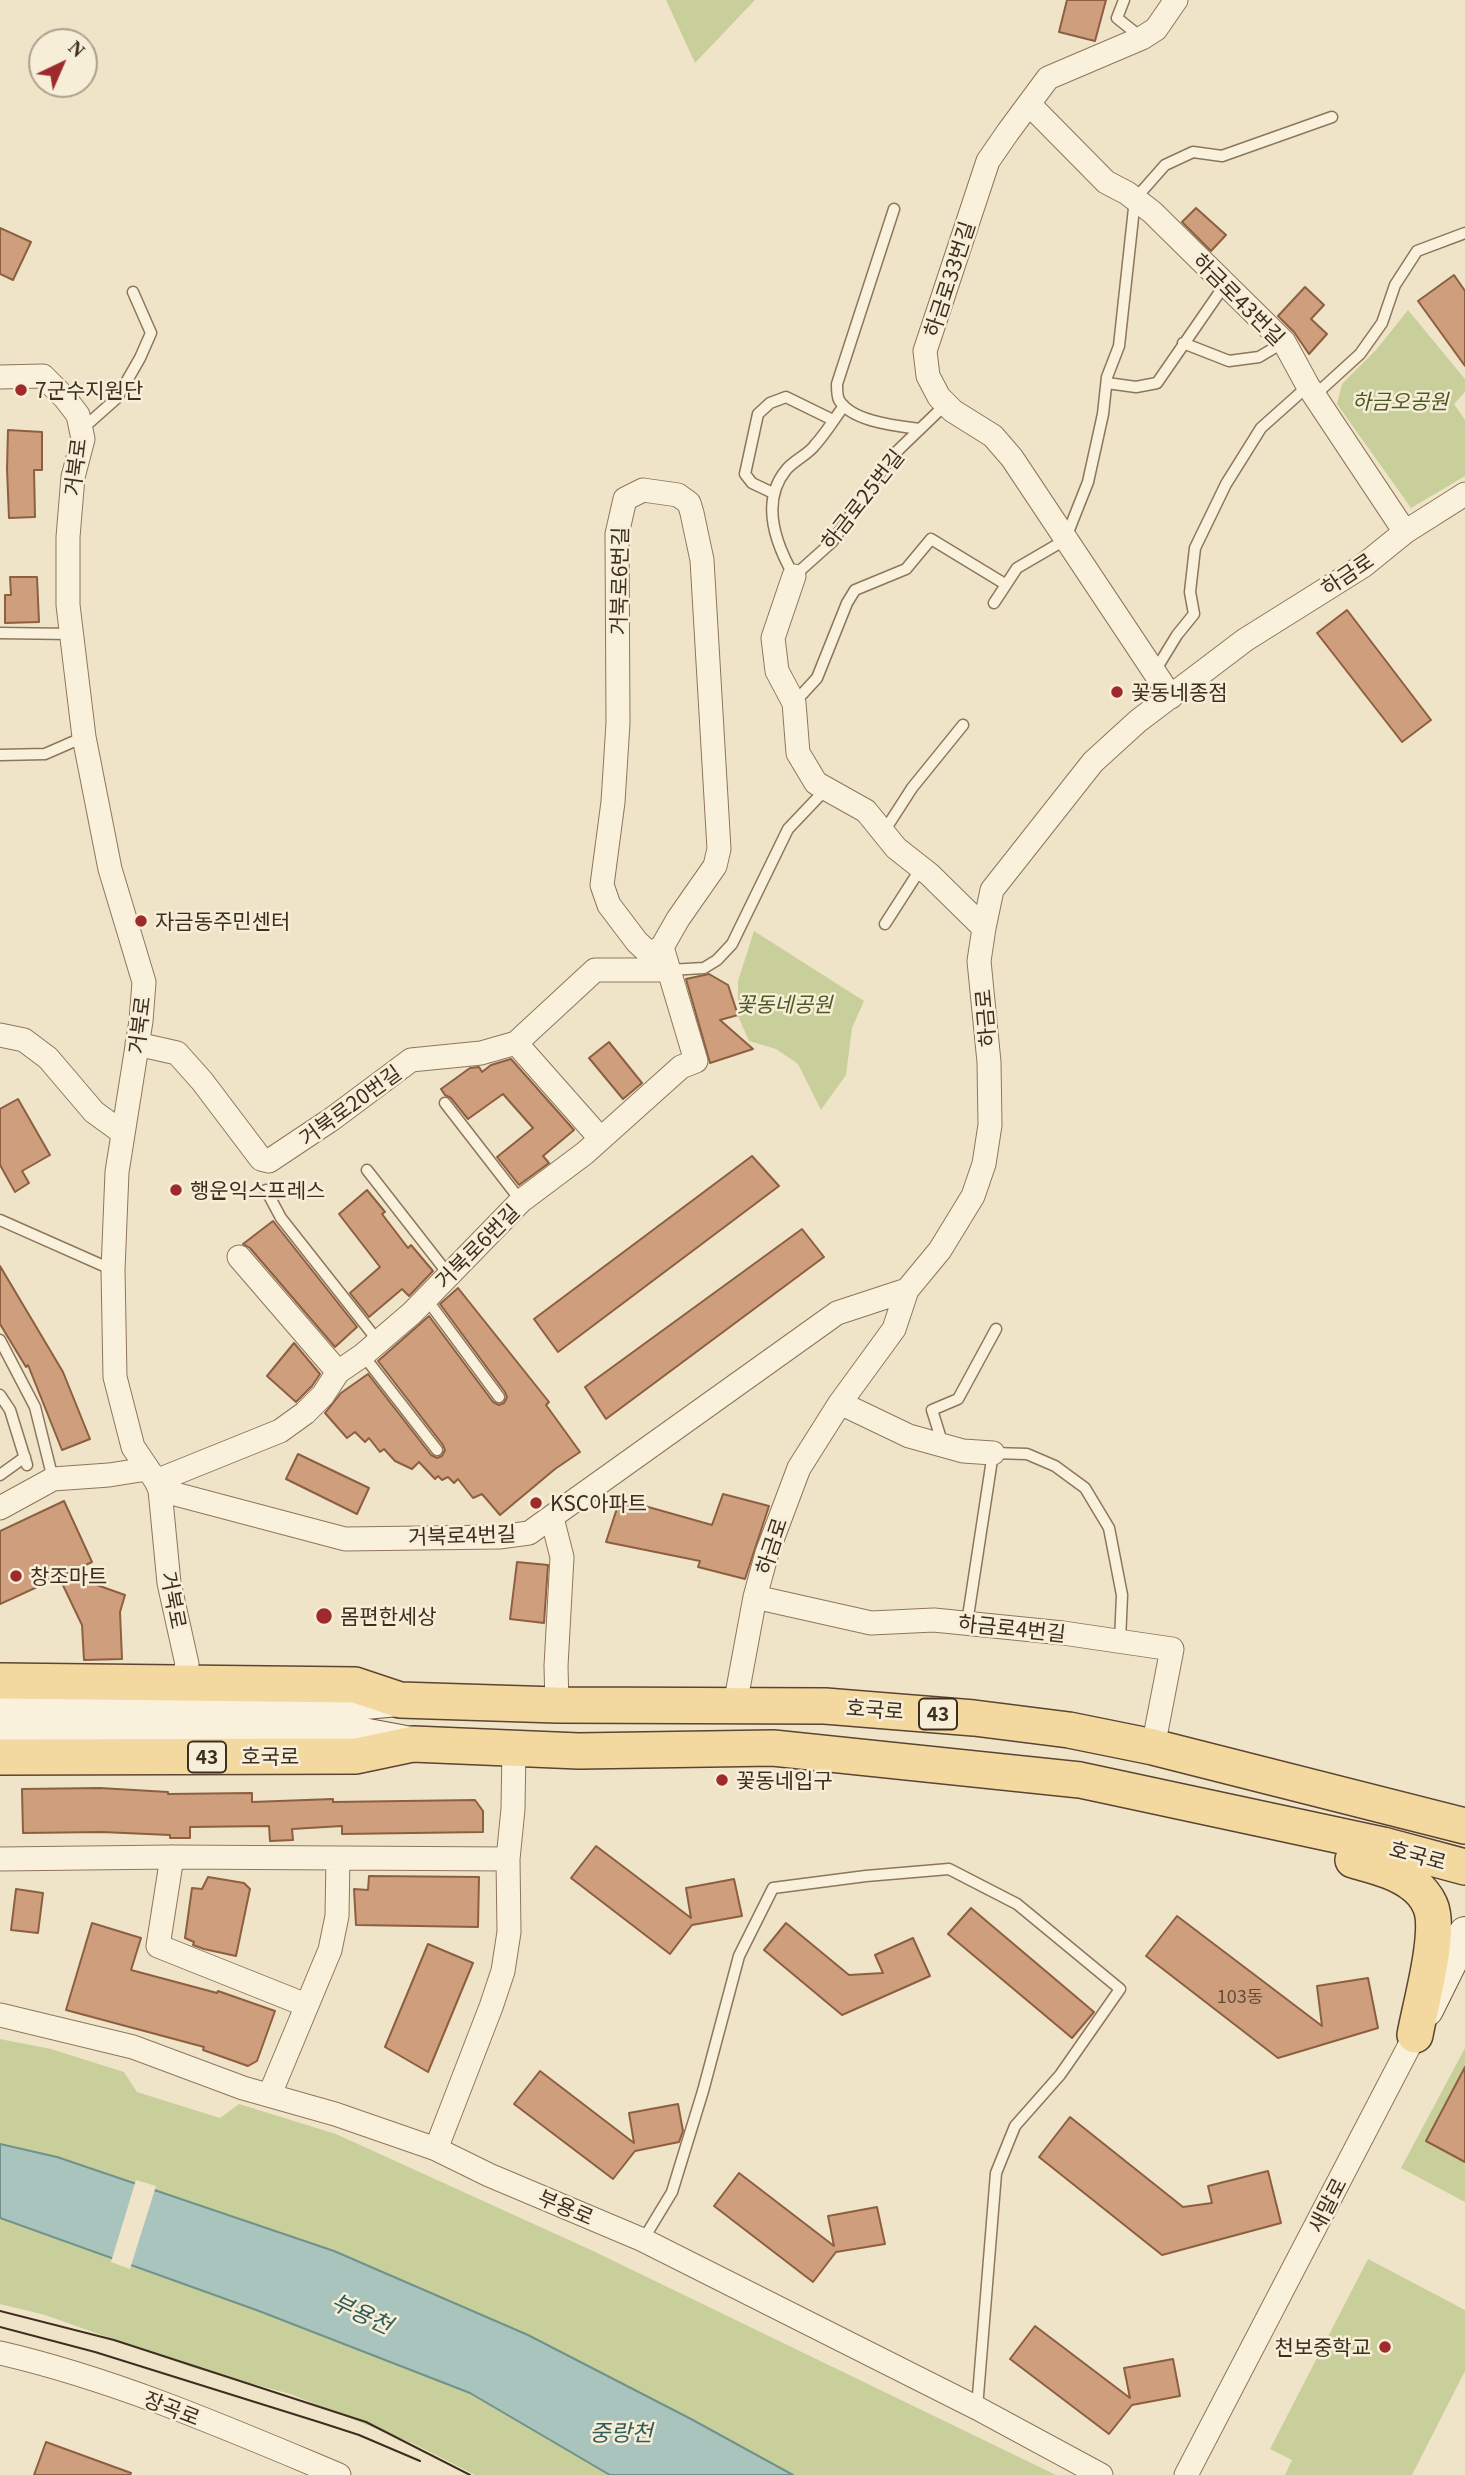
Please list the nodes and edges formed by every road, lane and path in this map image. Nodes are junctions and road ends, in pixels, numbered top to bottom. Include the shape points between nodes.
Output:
1 (1124, 0) edge
2 (1176, 0) edge
3 (1142, 38) junction
4 (1029, 104) junction
5 (1332, 117) dead end
6 (1135, 199) junction
7 (894, 209) dead end
8 (1465, 233) edge
9 (1226, 283) junction
10 (133, 292) dead end
11 (1284, 342) junction
12 (1183, 343) junction
13 (0, 377) edge
14 (1107, 383) junction
15 (1311, 390) junction
16 (946, 404) junction
17 (844, 405) junction
18 (833, 420) junction
19 (920, 429) junction
20 (81, 430) junction
21 (773, 493) junction
22 (1465, 494) edge
23 (1405, 532) junction
24 (1065, 540) junction
25 (794, 576) junction
26 (1005, 584) junction
27 (994, 603) dead end
28 (0, 633) edge
29 (72, 634) junction
30 (1153, 674) junction
31 (1171, 697) junction
32 (794, 703) junction
33 (963, 725) dead end
34 (84, 737) junction
35 (0, 755) edge
36 (826, 788) junction
37 (883, 833) junction
38 (920, 868) junction
39 (885, 924) dead end
40 (984, 928) junction
41 (662, 947) junction
42 (669, 970) junction
43 (0, 1035) edge
44 (516, 1043) junction
45 (137, 1044) junction
46 (445, 1103) dead end
47 (123, 1133) junction
48 (600, 1138) junction
49 (367, 1170) dead end
50 (266, 1191) dead end
51 (521, 1201) junction
52 (0, 1220) edge
53 (239, 1257) dead end
54 (113, 1270) junction
55 (449, 1275) junction
56 (908, 1290) junction
57 (425, 1297) junction
58 (996, 1329) dead end
59 (0, 1340) edge
60 (371, 1348) junction
61 (338, 1372) junction
62 (0, 1395) edge
63 (499, 1397) dead end
64 (840, 1404) junction
65 (943, 1445) junction
66 (437, 1450) dead end
67 (993, 1453) junction
68 (0, 1475) edge
69 (54, 1479) junction
70 (154, 1480) junction
71 (0, 1508) edge
72 (552, 1518) junction
73 (755, 1597) junction
74 (967, 1623) junction
75 (1120, 1641) junction
76 (0, 1681) edge
77 (182, 1682) junction
78 (400, 1700) junction
79 (0, 1703) edge
80 (557, 1704) junction
81 (734, 1705) junction
82 (0, 1731) edge
83 (414, 1744) junction
84 (1153, 1747) junction
85 (514, 1748) junction
86 (0, 1757) edge
87 (1212, 1808) junction
88 (1465, 1826) edge
89 (172, 1857) junction
90 (338, 1858) junction
91 (508, 1859) junction
92 (0, 1860) edge
93 (1465, 1867) edge
94 (1465, 1933) edge
95 (306, 2005) junction
96 (0, 2015) edge
97 (1415, 2035) junction
98 (270, 2094) junction
99 (436, 2149) junction
100 (643, 2240) junction
101 (0, 2353) edge
102 (977, 2408) junction
103 (338, 2475) edge
104 (1101, 2475) edge
105 (1186, 2475) edge

1 - 3 lane via 1117,18
2 - 3 street, 하금로33번길 via 1156,29
3 - 4 street, 하금로33번길 via 1048,78
4 - 6 street, 하금로43번길 via 1106,182
4 - 16 street, 하금로33번길 via 988,161 925,351 928,376
5 - 6 lane via 1222,156 1193,152 1165,164
6 - 9 street, 하금로43번길
6 - 14 lane via 1119,345
7 - 17 lane via 837,384
8 - 15 lane via 1417,251 1395,285 1382,323 1360,355
9 - 11 street, 하금로43번길
9 - 12 lane
10 - 20 lane via 150,333 117,398
11 - 12 lane via 1259,357 1228,361
11 - 15 street, 하금로43번길
12 - 14 lane via 1157,383 1136,387
13 - 20 street, 거북로 via 43,376 78,415
14 - 24 lane via 1088,482
15 - 23 street, 하금로43번길
15 - 30 lane via 1261,428 1226,484 1195,548 1190,592 1195,614
16 - 19 lane, 하금로25번길
16 - 24 street, 하금로33번길 via 993,436
17 - 18 lane
17 - 19 lane via 850,412 884,423
18 - 21 lane via 814,448 787,469
18 - 21 lane via 786,397 758,414 745,474 752,483
19 - 25 lane, 하금로25번길 via 890,458 832,542
20 - 29 street, 거북로 via 68,537
21 - 25 lane via 772,520 781,554
22 - 23 street, 하금로
23 - 31 street, 하금로 via 1363,566 1245,640
24 - 26 lane via 1017,568
24 - 30 street, 하금로33번길
25 - 32 street, 하금로25번길 via 773,638 777,671
26 - 27 lane
26 - 32 lane via 931,539 905,569 855,590 817,678
28 - 29 lane
29 - 34 street, 거북로
30 - 31 street, 하금로33번길
31 - 40 street, 하금로 via 1093,762 992,890
32 - 36 street, 하금로25번길 via 798,753 816,783
33 - 37 lane
34 - 35 lane via 45,754
34 - 45 street, 거북로 via 110,869 144,982
36 - 37 street, 하금로25번길 via 866,811
36 - 42 lane, 거북로20번길 via 788,829 732,944 704,968
37 - 38 street, 하금로25번길
38 - 39 lane
38 - 40 street, 하금로25번길
40 - 56 street, 하금로 via 979,961 990,1112 984,1164 973,1196 940,1250
41 - 41 street, 거북로6번길 via 650,954 637,942 609,905 602,884 618,723 617,534 625,499 643,490 678,495 689,503 702,561 719,849 715,866
41 - 42 street, 거북로6번길
42 - 44 street, 거북로20번길 via 595,970
42 - 48 street, 거북로6번길 via 696,1061 681,1067
43 - 47 street via 24,1040 48,1058 94,1112
44 - 45 street, 거북로20번길 via 481,1054 411,1060 269,1161 261,1159 177,1052
44 - 48 street
45 - 47 street, 거북로
46 - 51 lane
47 - 54 street, 거북로
48 - 51 street, 거북로6번길
49 - 55 lane
50 - 60 lane
51 - 55 street, 거북로6번길
52 - 54 lane
53 - 61 street
54 - 70 street, 거북로 via 116,1377 132,1447
55 - 57 street, 거북로6번길
56 - 64 street, 하금로 via 894,1329
56 - 72 street, 거북로4번길 via 837,1313
57 - 60 street, 거북로6번길
57 - 63 lane
58 - 65 lane via 958,1399 932,1410
59 - 69 lane via 35,1407
60 - 61 street, 거북로6번길
60 - 66 lane
61 - 70 street, 거북로6번길 via 323,1395 280,1431
62 - 68 lane via 10,1410 26,1461
64 - 65 street via 909,1436
64 - 73 street, 하금로 via 799,1468 766,1553
65 - 67 street
67 - 74 lane
67 - 75 lane via 1027,1454 1055,1466 1085,1488 1109,1528 1122,1595
69 - 70 street via 109,1475
69 - 71 street
70 - 72 street, 거북로4번길 via 345,1539 499,1536 529,1532
70 - 77 street, 거북로 via 187,1664
72 - 80 street via 562,1557
73 - 74 street, 하금로4번길 via 871,1623
73 - 81 street, 하금로
74 - 75 street, 하금로4번길
75 - 84 street, 하금로4번길 via 1172,1649
76 - 77 main road, 호국로 / 43
77 - 78 main road, 호국로 / 43 via 355,1685
78 - 79 street, 호국로 via 354,1704
78 - 80 main road, 호국로 / 43
80 - 81 main road, 호국로 / 43
81 - 84 main road, 호국로 / 43 via 825,1706 974,1718
82 - 83 street, 호국로 via 357,1733
83 - 85 main road, 호국로 / 43
83 - 86 main road, 호국로 / 43 via 356,1756
84 - 88 main road, 호국로 / 43
85 - 87 main road, 호국로 / 43 via 773,1748 1080,1780
85 - 91 street
87 - 93 main road, 호국로 / 43
87 - 97 main road via 1392,1872 1420,1890 1431,1906 1433,1921 1432,1950
89 - 90 street
89 - 92 street
89 - 95 street via 158,1947
90 - 91 street
90 - 95 street via 337,1916 330,1950
91 - 99 street via 509,1932 503,1971
94 - 97 street, 새말로
95 - 98 street
96 - 98 street, 부용로 via 101,2037
97 - 105 street, 새말로
98 - 99 street, 부용로
99 - 100 street, 부용로
100 - 102 street, 부용로
100 - 102 lane via 672,2192 739,1956 773,1888 949,1869 1017,1904 1120,1989 1060,2075 1015,2126 996,2173
101 - 103 street, 장곡로 via 148,2398
102 - 104 street, 부용로

